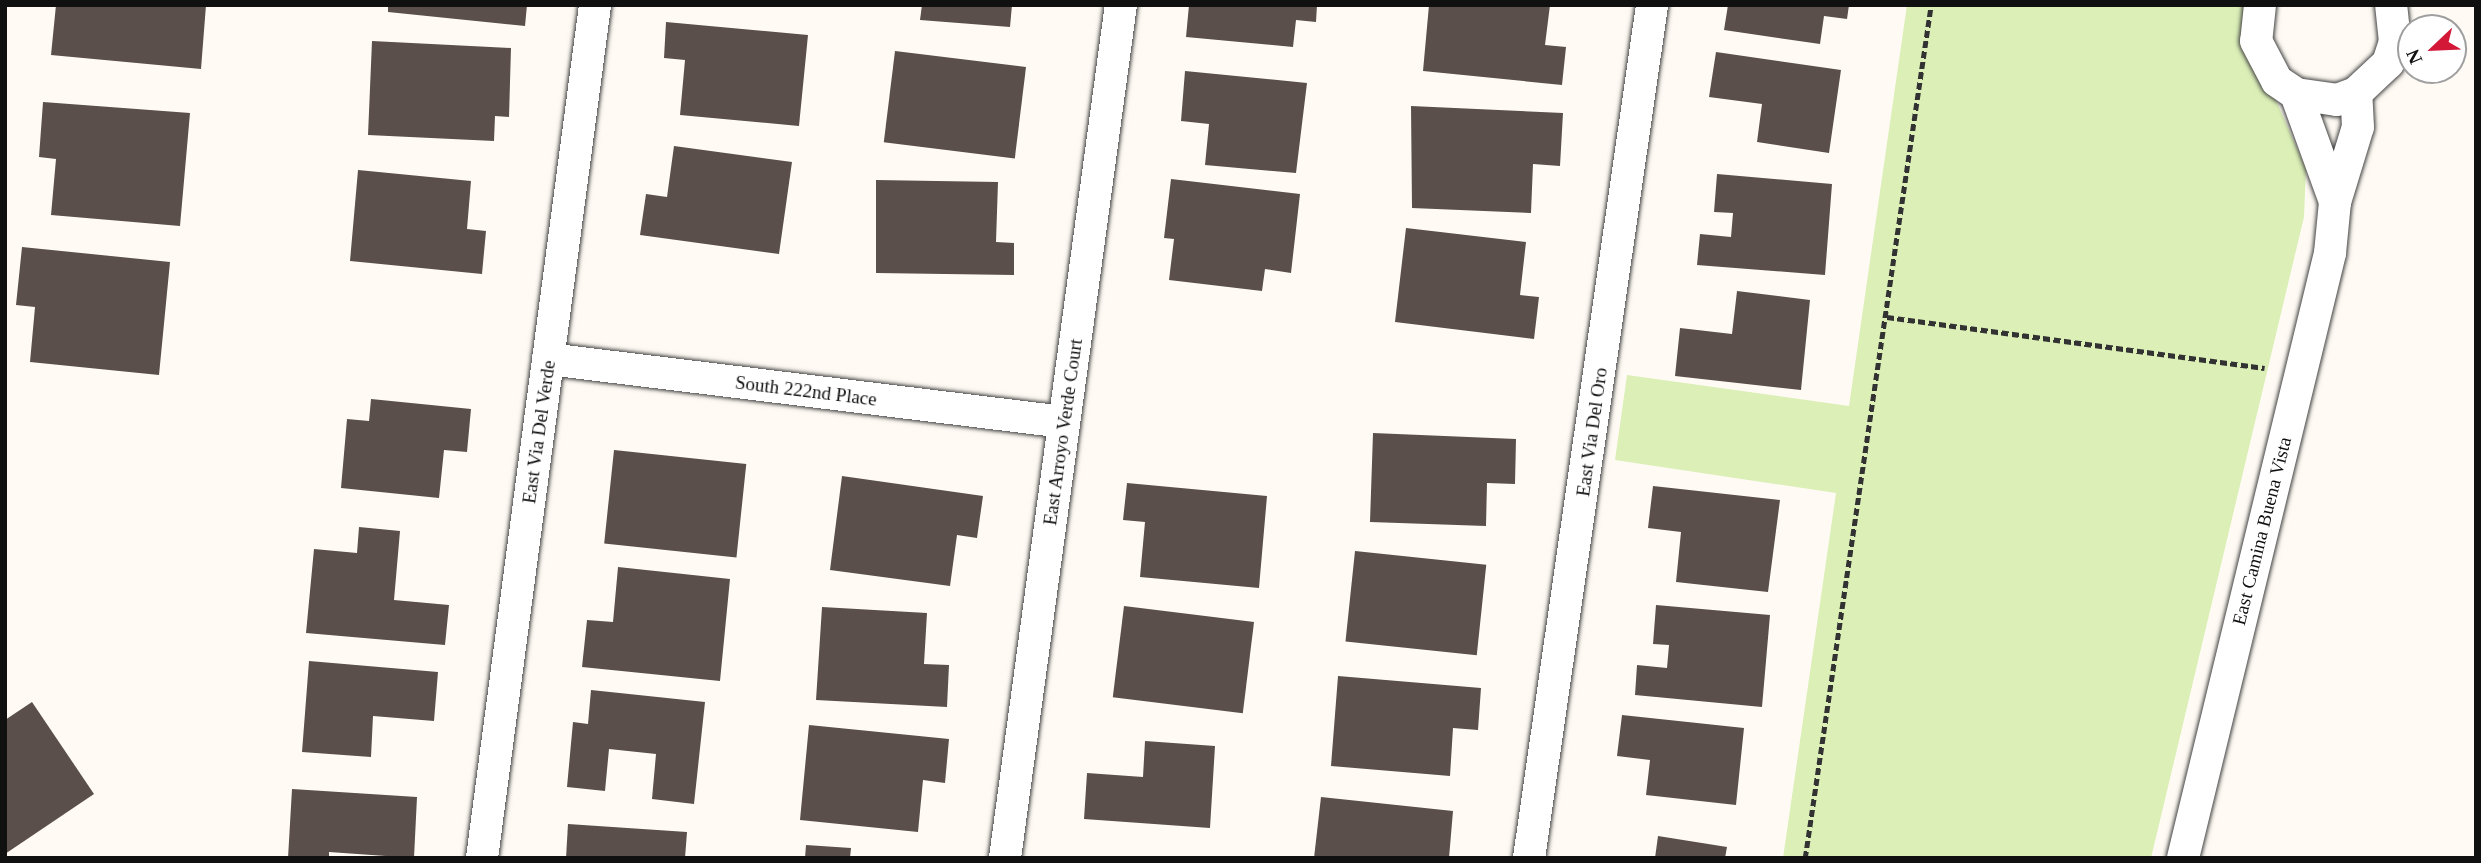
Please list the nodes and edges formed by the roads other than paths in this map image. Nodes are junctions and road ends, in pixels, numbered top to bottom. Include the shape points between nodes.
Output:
1 (595, 5) edge
2 (1121, 5) edge
3 (1652, 5) edge
4 (2260, 5) edge
5 (2391, 5) edge
6 (2357, 93) junction
7 (2296, 94) junction
8 (2335, 202) junction
9 (548, 359) junction
10 (1064, 422) junction
11 (482, 858) edge
12 (1005, 858) edge
13 (1529, 858) edge
14 (2183, 858) edge

1 - 9 street, East Via Del Verde
2 - 10 street, East Arroyo Verde Court
3 - 13 street, East Via Del Oro
4 - 7 street via 2256,41 2263,63
5 - 6 street via 2395,42 2388,63
6 - 7 street via 2337,100
6 - 8 street, East Camina Buena Vista via 2357,127
7 - 8 street
8 - 14 street, East Camina Buena Vista via 2301,373
9 - 10 street, South 222nd Place
9 - 11 street, East Via Del Verde
10 - 12 street, East Arroyo Verde Court

